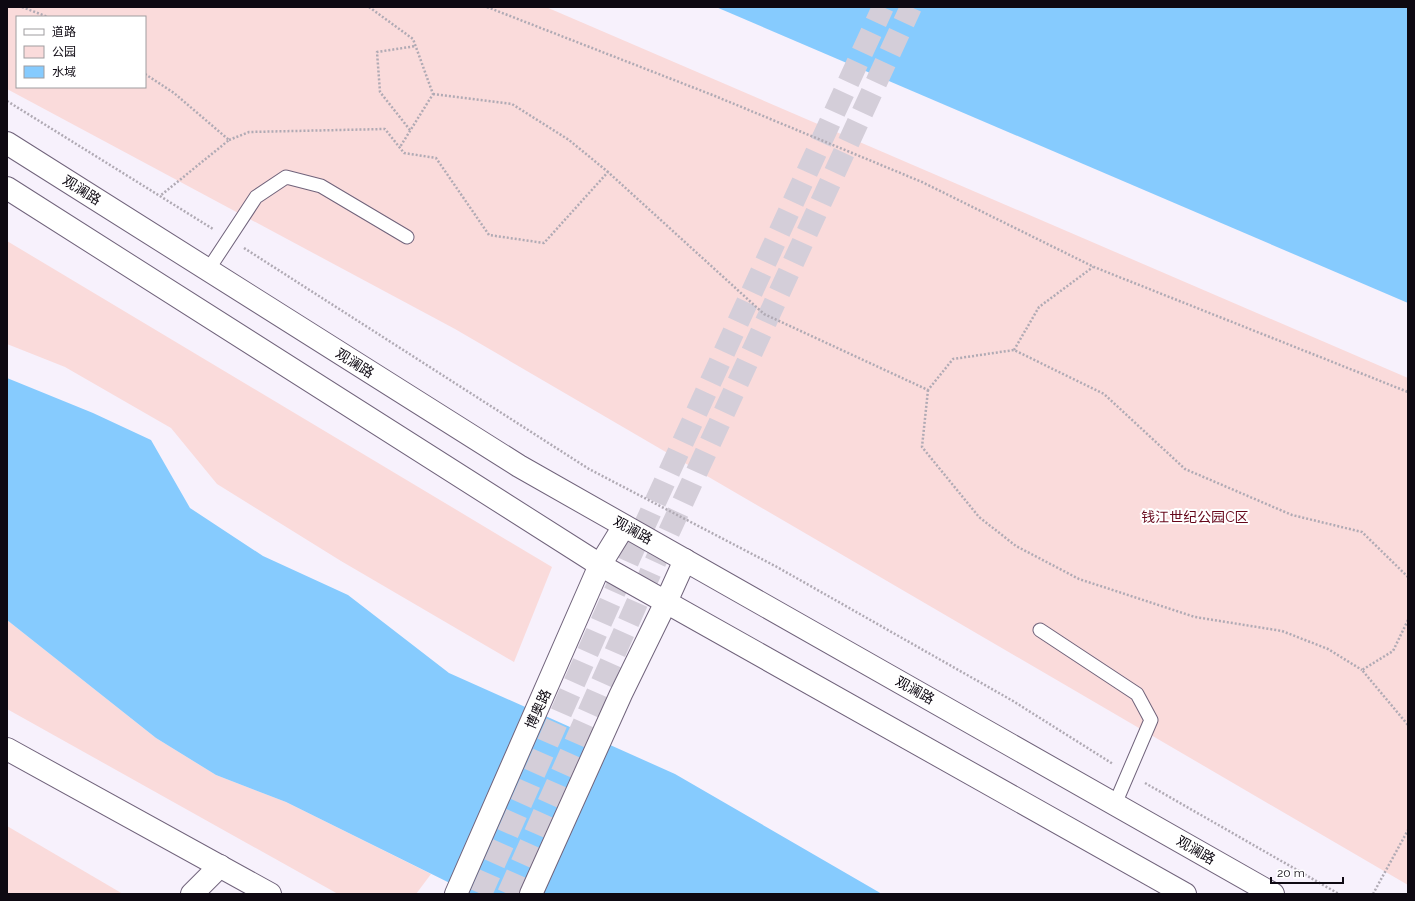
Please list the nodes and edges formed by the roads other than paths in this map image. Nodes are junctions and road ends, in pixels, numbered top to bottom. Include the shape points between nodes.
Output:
1 (7, 143) edge
2 (7, 188) edge
3 (407, 237) dead end
4 (208, 270) junction
5 (624, 526) junction
6 (685, 560) junction
7 (600, 565) junction
8 (666, 602) junction
9 (1040, 630) dead end
10 (7, 749) edge
11 (1115, 804) junction
12 (220, 866) junction
13 (192, 894) edge
14 (270, 894) edge
15 (456, 894) edge
16 (531, 894) edge
17 (1185, 894) edge
18 (1273, 894) edge

1 - 4 main road, 观澜路
2 - 7 main road
3 - 4 lane via 321,186 286,177 256,197
4 - 5 main road, 观澜路 via 519,466
5 - 6 main road, 观澜路
5 - 7 main road, 博奥路
6 - 8 main road
6 - 11 main road, 观澜路
7 - 8 main road
7 - 15 main road, 博奥路
8 - 16 main road
8 - 17 main road
9 - 11 lane via 1137,694 1151,720
10 - 12 main road
11 - 18 main road, 观澜路
12 - 13 main road
12 - 14 main road

